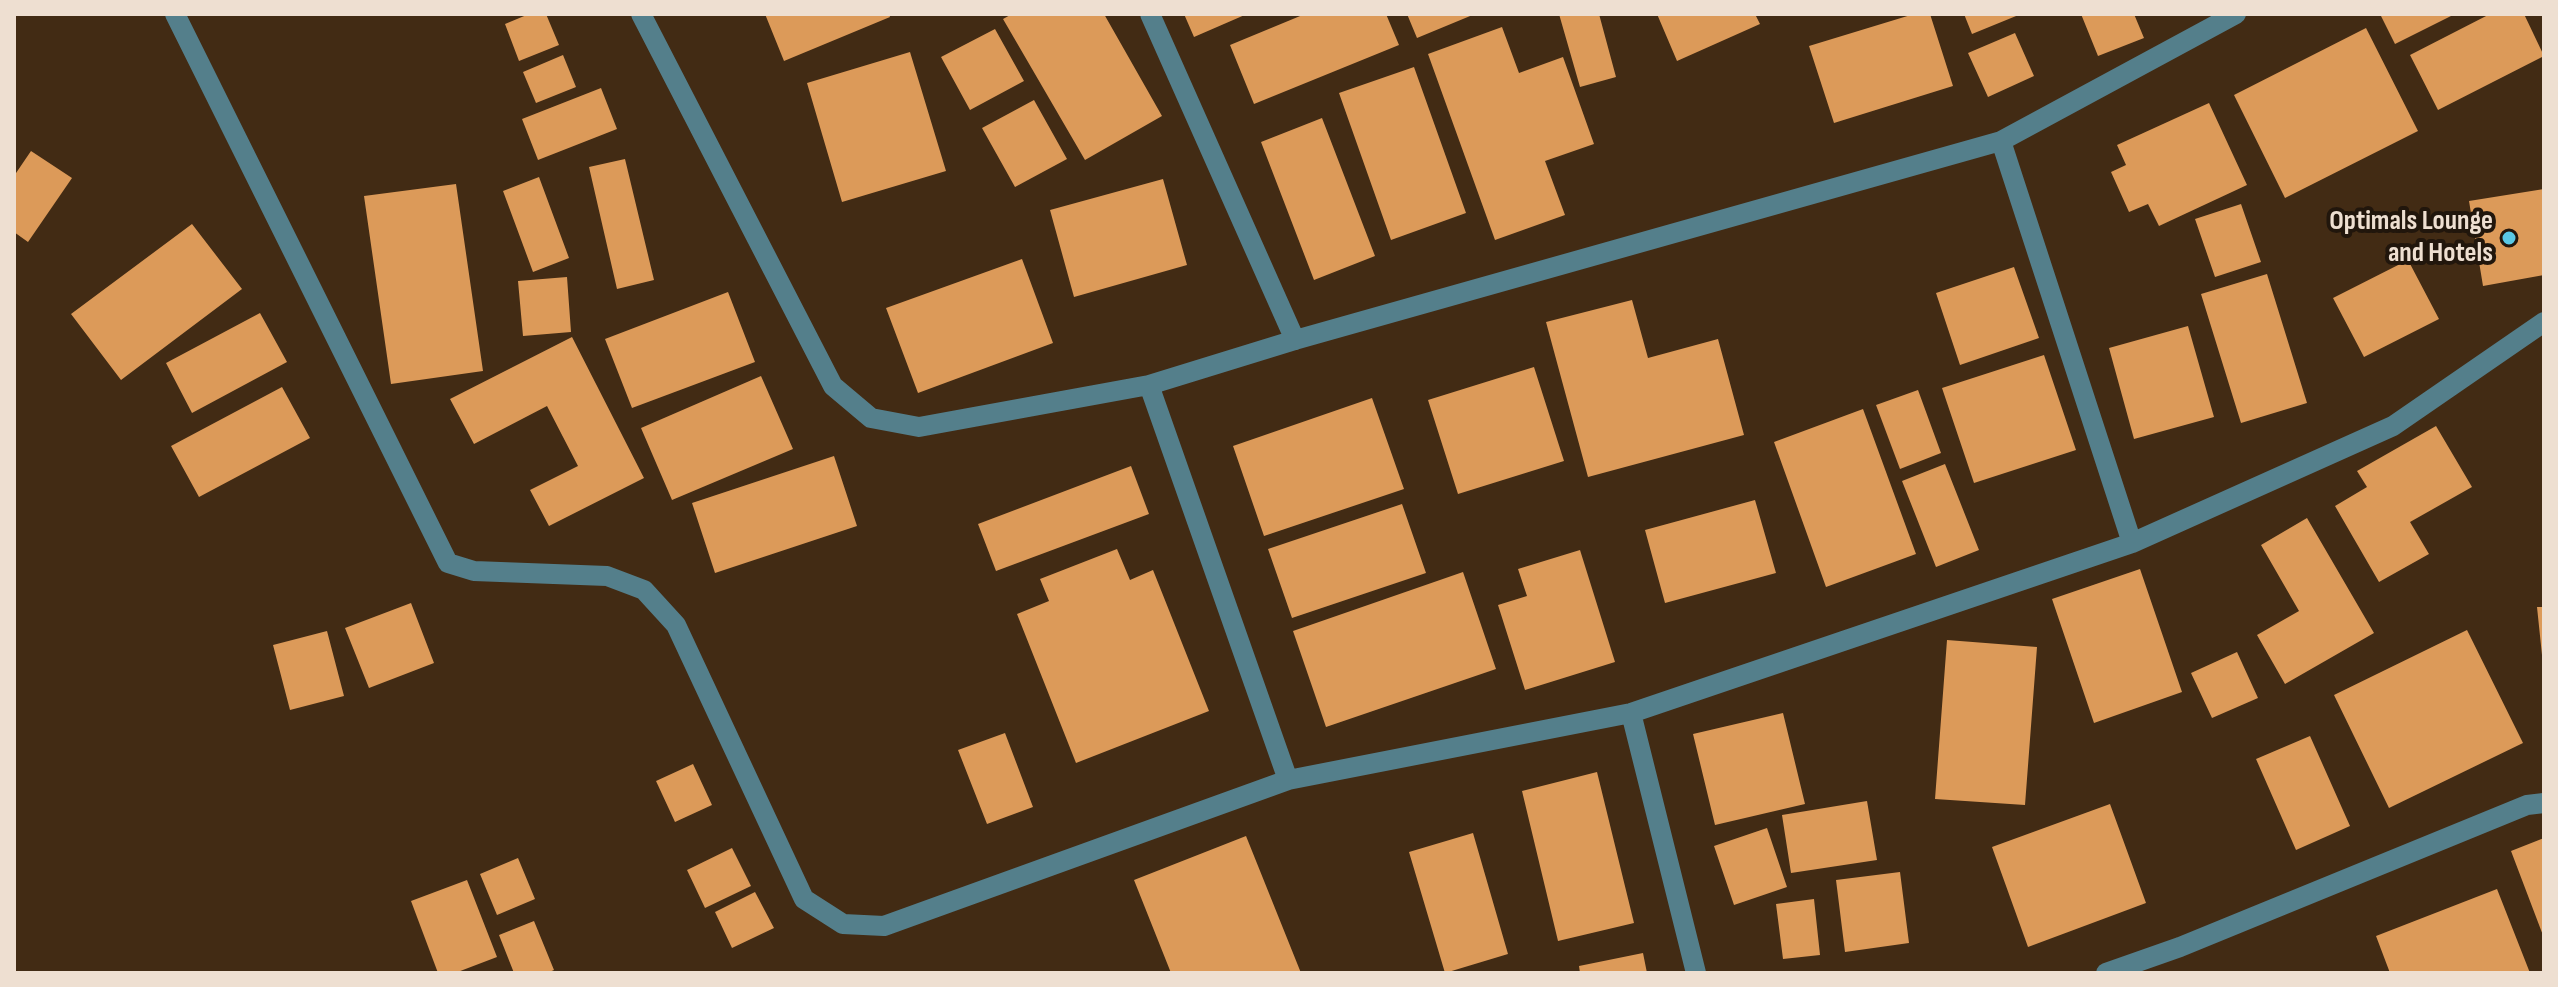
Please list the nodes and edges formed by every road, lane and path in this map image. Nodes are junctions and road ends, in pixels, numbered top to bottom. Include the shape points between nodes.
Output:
1 (175, 14) edge
2 (641, 14) edge
3 (1150, 14) edge
4 (2236, 14) edge
5 (2001, 141) junction
6 (2544, 322) edge
7 (1295, 340) junction
8 (1149, 385) junction
9 (2132, 543) junction
10 (1631, 713) junction
11 (1288, 780) junction
12 (2544, 803) edge
13 (1696, 973) edge
14 (2106, 973) edge

1 - 11 street via 448,563 474,571 607,576 644,590 676,625 804,899 843,924 884,926
2 - 8 street via 833,386 871,418 919,427
3 - 7 street
4 - 5 street
5 - 7 street
5 - 9 street
6 - 9 street via 2393,426
7 - 8 street
8 - 11 street
9 - 10 street
10 - 11 street
10 - 13 street
12 - 14 street via 2527,805

